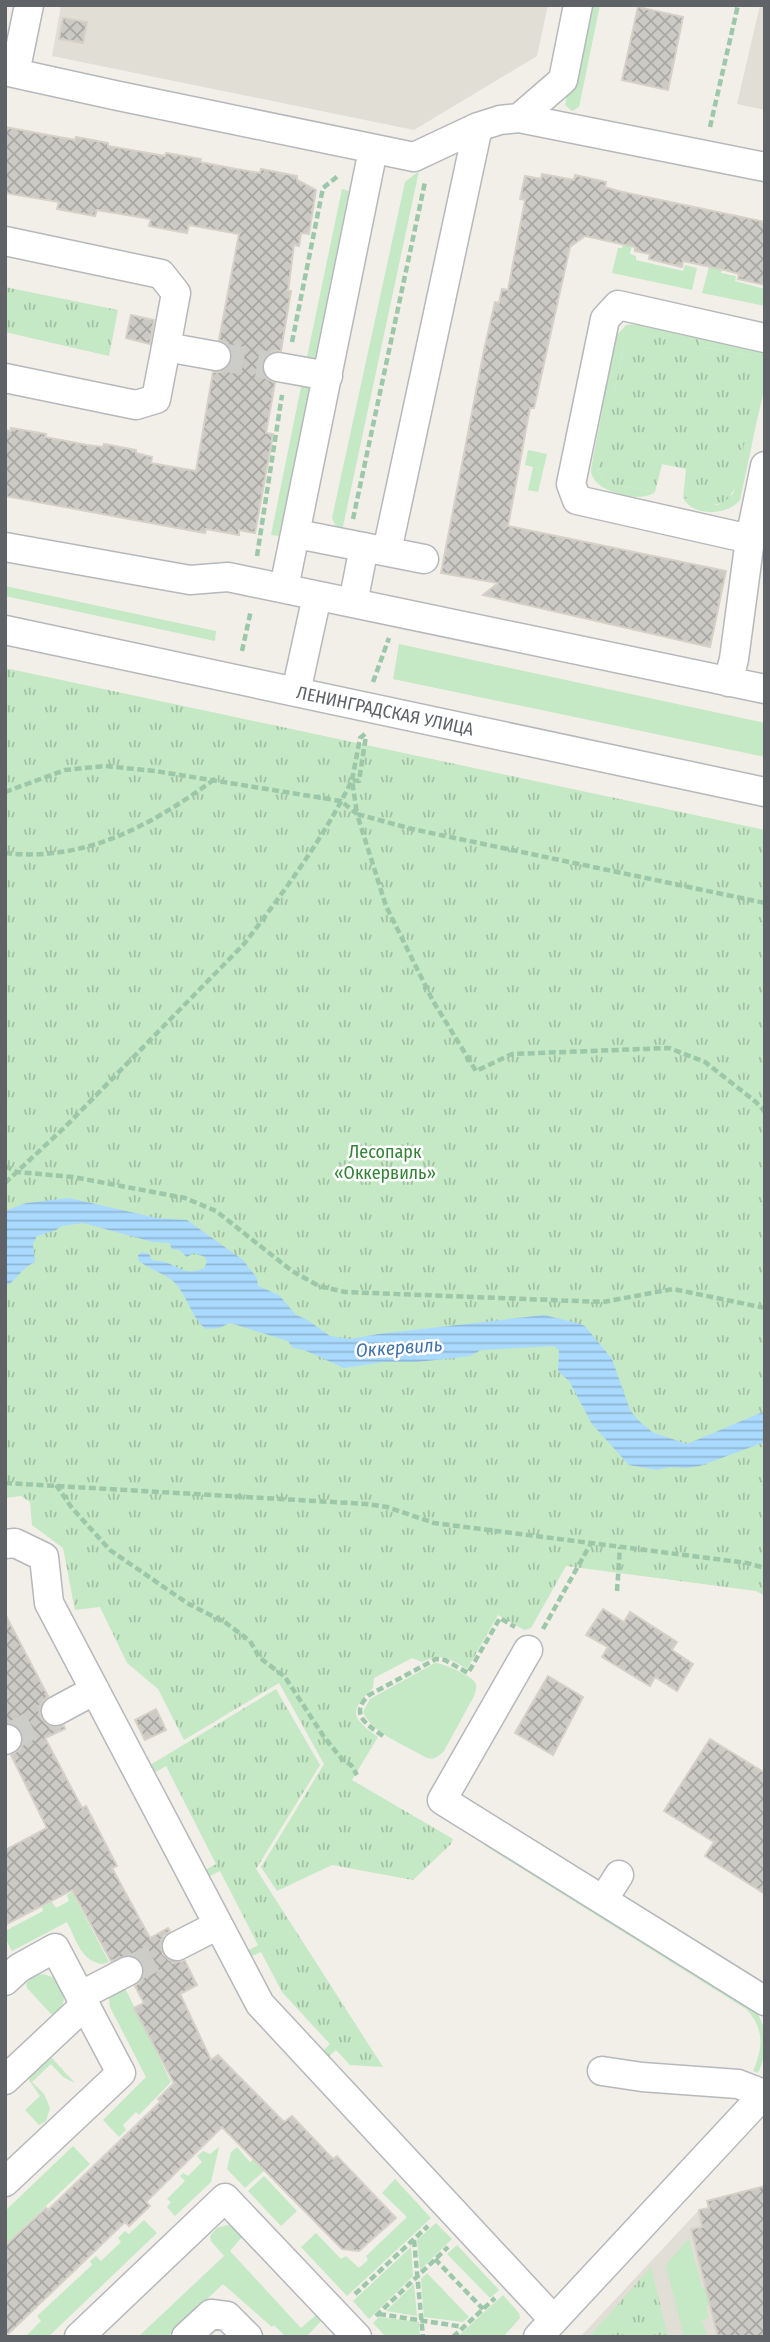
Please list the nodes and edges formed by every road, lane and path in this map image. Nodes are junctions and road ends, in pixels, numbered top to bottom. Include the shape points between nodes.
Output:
1 (29, 5) edge
2 (578, 5) edge
3 (738, 5) edge
4 (10, 72) edge
5 (519, 118) junction
6 (478, 127) junction
7 (373, 150) junction
8 (705, 155) junction
9 (765, 167) edge
10 (426, 178) dead end
11 (5, 241) edge
12 (765, 338) edge
13 (166, 346) junction
14 (216, 356) tunnel mouth
15 (278, 368) tunnel mouth
16 (328, 376) junction
17 (5, 378) edge
18 (765, 466) edge
19 (297, 534) junction
20 (750, 539) junction
21 (367, 543) junction
22 (5, 547) edge
23 (424, 559) dead end
24 (284, 588) junction
25 (317, 596) junction
26 (252, 601) dead end
27 (353, 603) junction
28 (5, 630) edge
29 (390, 635) dead end
30 (242, 652) dead end
31 (728, 682) junction
32 (372, 688) dead end
33 (765, 689) edge
34 (296, 692) junction
35 (365, 733) dead end
36 (367, 740) dead end
37 (212, 780) junction
38 (352, 780) junction
39 (5, 792) edge
40 (765, 792) edge
41 (341, 801) junction
42 (357, 814) junction
43 (5, 853) edge
44 (765, 903) edge
45 (765, 1112) edge
46 (5, 1166) edge
47 (18, 1172) junction
48 (5, 1182) edge
49 (765, 1308) edge
50 (5, 1483) edge
51 (55, 1485) junction
52 (591, 1543) junction
53 (5, 1544) edge
54 (620, 1547) junction
55 (765, 1568) edge
56 (617, 1591) dead end
57 (528, 1639) junction
58 (94, 1690) junction
59 (56, 1711) tunnel mouth
60 (383, 1736) dead end
61 (358, 1775) dead end
62 (619, 1875) dead end
63 (603, 1900) junction
64 (218, 1924) junction
65 (177, 1945) tunnel mouth
66 (128, 1971) tunnel mouth
67 (5, 1981) edge
68 (83, 2000) junction
69 (765, 2001) edge
70 (602, 2071) dead end
71 (5, 2080) edge
72 (764, 2093) edge
73 (5, 2182) edge
74 (436, 2218) dead end
75 (414, 2239) junction
76 (456, 2239) dead end
77 (435, 2259) junction
78 (417, 2276) junction
79 (504, 2290) dead end
80 (348, 2300) dead end
81 (483, 2309) junction
82 (378, 2314) junction
83 (421, 2320) junction
84 (464, 2327) junction
85 (546, 2328) edge
86 (363, 2330) edge
87 (79, 2337) edge
88 (186, 2337) edge
89 (248, 2337) edge
90 (423, 2337) edge
91 (453, 2337) edge

1 - 4 street
2 - 5 street via 563,80
3 - 8 path
4 - 7 street
5 - 6 street
5 - 8 street
6 - 7 street via 414,157
6 - 21 street
7 - 16 street
8 - 9 street
10 - 21 path
11 - 13 street via 161,274 176,293
12 - 20 street via 618,305 605,319 571,484 577,500
13 - 14 street
13 - 17 street via 156,399 136,405
15 - 16 street
16 - 19 street
18 - 20 street
19 - 21 street
19 - 24 street
20 - 31 street
21 - 23 street
21 - 27 street
22 - 24 street via 190,580 228,577
24 - 25 street
25 - 27 street
25 - 34 street
26 - 30 path
27 - 31 street
28 - 34 street, ЛЕНИНГРАДСКАЯ УЛИЦА
29 - 32 path
31 - 33 street
34 - 40 street, ЛЕНИНГРАДСКАЯ УЛИЦА
35 - 38 path
36 - 38 path via 359,780
37 - 39 path via 105,766 65,770
37 - 41 path
37 - 43 path via 150,822 102,842 33,856
38 - 41 path
38 - 42 path
41 - 42 path
41 - 47 path via 244,944
42 - 44 path
42 - 45 path via 386,906 433,1001 476,1071 512,1054 669,1048 705,1062
46 - 47 path
47 - 48 path
47 - 49 path via 73,1177 185,1198 216,1211 292,1271 319,1286 345,1292 603,1301 673,1289
50 - 51 path
51 - 52 path via 367,1504 434,1523
51 - 61 path via 110,1550 250,1642 261,1658 285,1677 324,1737
52 - 54 path
52 - 57 path
53 - 58 street via 15,1543 44,1557 49,1603
54 - 55 path
54 - 56 path
57 - 60 path via 499,1618 468,1673 436,1659 369,1695 359,1710 361,1718
57 - 63 street via 442,1800
58 - 59 street
58 - 64 street
62 - 63 street
63 - 69 street
64 - 65 street
64 - 85 street via 260,2004
66 - 68 street
67 - 68 street via 55,1948
68 - 71 street
68 - 73 street via 121,2073
70 - 72 street via 738,2084
72 - 85 street
74 - 75 path
75 - 78 path
75 - 80 path
76 - 77 path
77 - 78 path
77 - 81 path
78 - 82 path
78 - 83 path
79 - 81 path
81 - 84 path
82 - 83 path
82 - 86 path
83 - 84 path
83 - 90 path
84 - 91 path
86 - 87 street via 225,2198
88 - 89 street via 211,2314 227,2316

